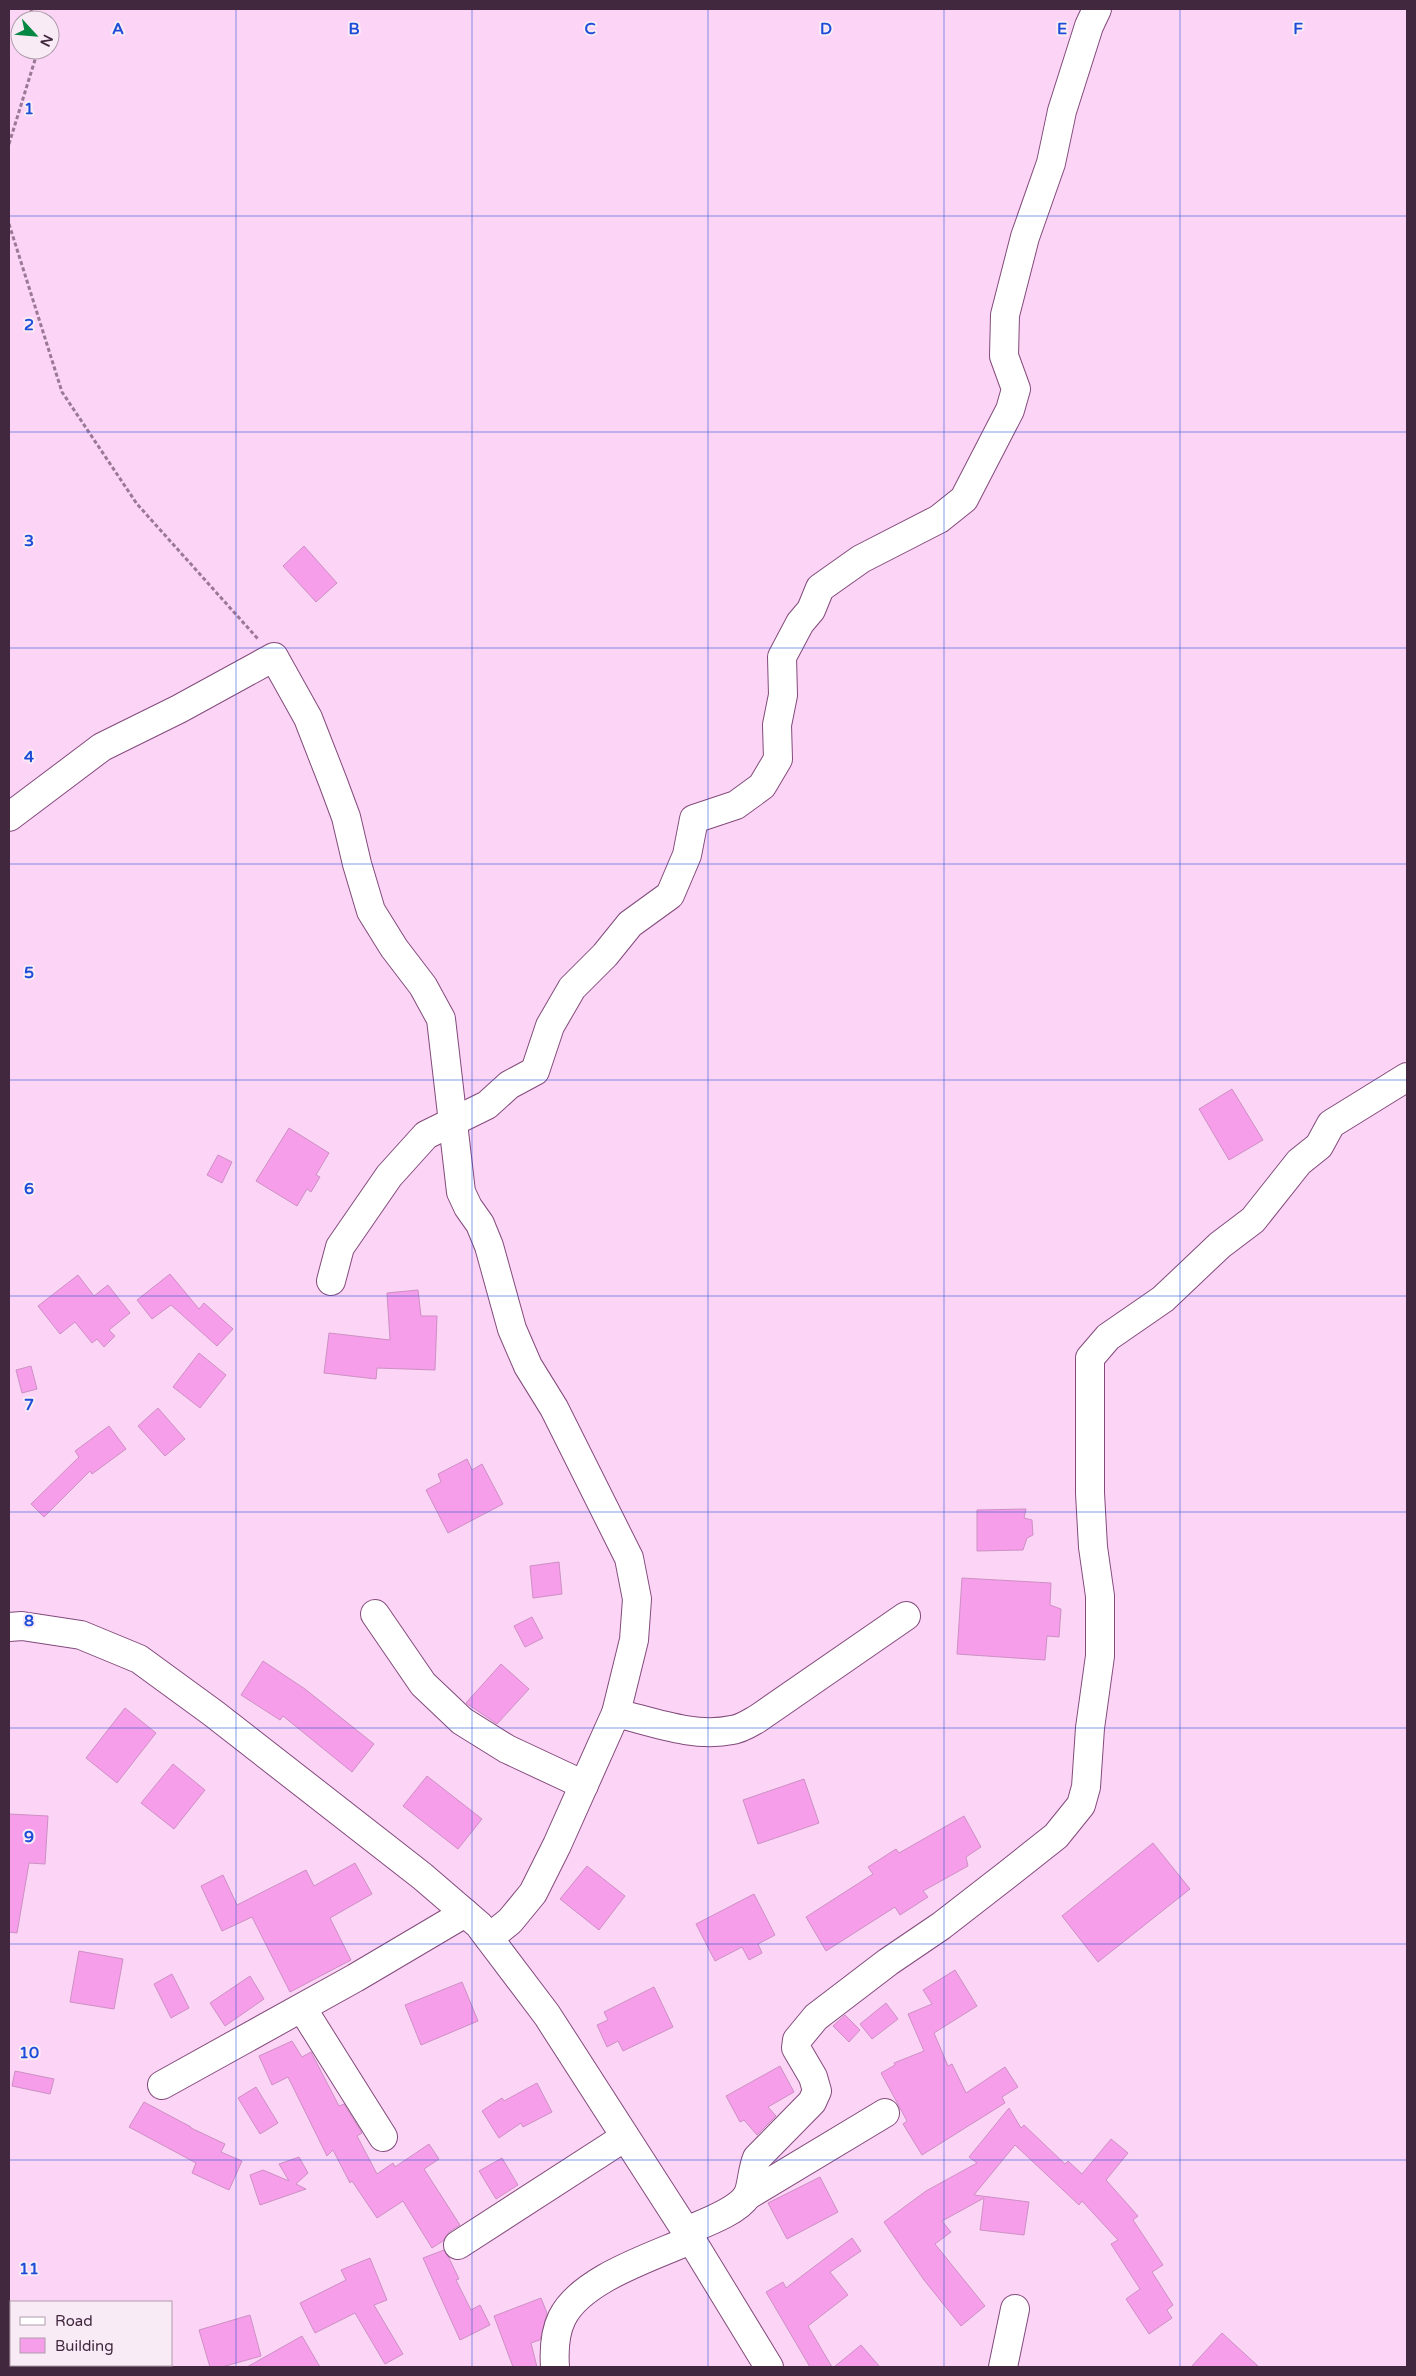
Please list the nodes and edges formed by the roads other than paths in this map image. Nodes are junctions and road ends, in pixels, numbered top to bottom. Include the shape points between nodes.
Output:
1 (1097, 9) edge
2 (9, 817) edge
3 (1407, 1077) edge
4 (453, 1121) junction
5 (332, 1281) dead end
6 (375, 1614) dead end
7 (906, 1616) dead end
8 (13, 1631) edge
9 (616, 1713) junction
10 (584, 1785) junction
11 (465, 1913) junction
12 (489, 1938) junction
13 (302, 2008) junction
14 (162, 2085) dead end
15 (885, 2113) dead end
16 (383, 2137) dead end
17 (625, 2137) junction
18 (747, 2196) junction
19 (688, 2235) junction
20 (458, 2245) dead end
21 (1016, 2309) dead end
22 (555, 2367) edge
23 (769, 2367) edge
24 (1003, 2367) edge

1 - 4 street via 1062,111 1051,163 1025,237 1005,316 1004,356 1016,390 1010,410 964,499 939,519 861,559 820,588 811,610 800,623 782,657 778,759 762,786 736,805 694,818 687,855 670,895 630,924 572,988 550,1026 535,1071 509,1085 487,1105
2 - 4 street via 102,747 274,657 308,718 333,782 346,817 371,911 423,986 440,1019
3 - 18 street via 1331,1124 1319,1146 1299,1162 1253,1220 1163,1299 1108,1337 1090,1358 1090,1493 1100,1596 1100,1656 1086,1786 1081,1805 1056,1836 941,1926 840,1996 803,2031 796,2040 796,2048 813,2077 817,2091 812,2102 757,2158
4 - 5 street via 426,1135 390,1176 340,1247
4 - 9 street via 461,1192 489,1246 512,1329 528,1366 554,1408 629,1558 637,1599 634,1640
6 - 10 street via 423,1684 462,1721 507,1749
7 - 9 street via 757,1719 734,1730 683,1730
8 - 11 street via 81,1635 139,1659 213,1713
9 - 10 street
10 - 12 street via 533,1893 510,1921
11 - 12 street
11 - 13 street
12 - 17 street via 547,2015
13 - 14 street
13 - 16 street
15 - 18 street
17 - 19 street
17 - 20 street
18 - 19 street via 732,2209
19 - 22 street via 596,2282 571,2304 561,2319 554,2352
19 - 23 street
21 - 24 street

